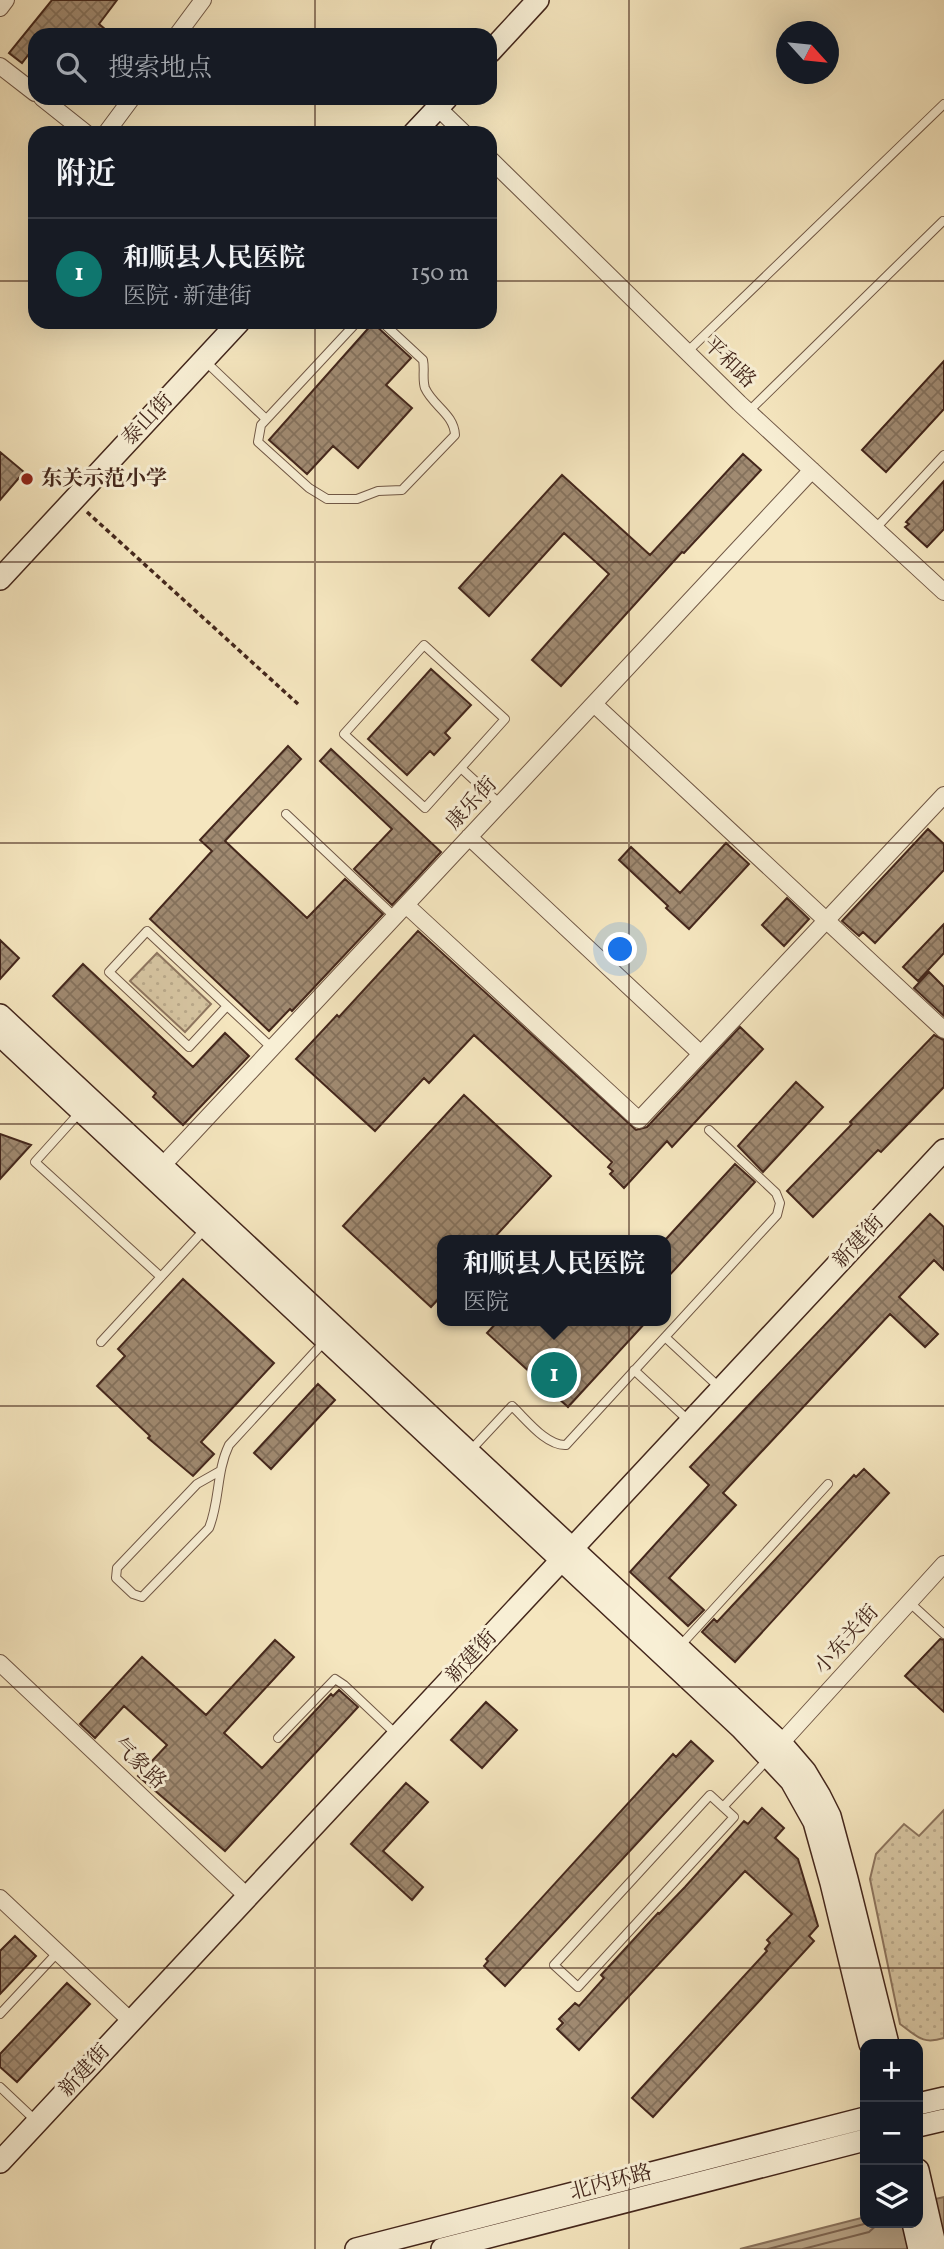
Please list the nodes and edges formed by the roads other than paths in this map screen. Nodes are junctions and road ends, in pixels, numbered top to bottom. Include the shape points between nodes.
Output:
1 (6, 0) edge
2 (202, 0) edge
3 (538, 0) edge
4 (0, 8) edge
5 (182, 28) edge
6 (497, 44) edge
7 (0, 66) edge
8 (28, 88) edge
9 (944, 104) edge
10 (51, 105) edge
11 (127, 105) edge
12 (440, 105) edge
13 (443, 105) edge
14 (77, 126) edge
15 (111, 126) edge
16 (421, 126) edge
17 (459, 126) edge
18 (497, 166) edge
19 (943, 222) edge
20 (232, 329) edge
21 (350, 329) edge
22 (390, 329) edge
23 (687, 352) junction
24 (203, 360) junction
25 (748, 412) junction
26 (266, 419) junction
27 (944, 455) edge
28 (812, 470) junction
29 (875, 529) junction
30 (0, 579) edge
31 (944, 592) edge
32 (594, 704) junction
33 (461, 768) junction
34 (944, 795) edge
35 (501, 804) junction
36 (286, 814) dead end
37 (469, 837) junction
38 (401, 911) junction
39 (826, 920) junction
40 (227, 1006) junction
41 (0, 1015) edge
42 (944, 1030) edge
43 (0, 1035) edge
44 (272, 1048) junction
45 (701, 1054) junction
46 (81, 1111) junction
47 (709, 1130) dead end
48 (944, 1150) edge
49 (162, 1166) junction
50 (206, 1228) junction
51 (161, 1277) junction
52 (331, 1334) junction
53 (665, 1337) junction
54 (101, 1342) dead end
55 (634, 1370) junction
56 (722, 1389) junction
57 (690, 1422) junction
58 (469, 1453) junction
59 (220, 1471) junction
60 (828, 1484) dead end
61 (567, 1555) junction
62 (944, 1564) edge
63 (909, 1602) junction
64 (944, 1634) edge
65 (678, 1648) junction
66 (0, 1663) edge
67 (399, 1736) junction
68 (278, 1738) dead end
69 (775, 1750) junction
70 (723, 1807) junction
71 (248, 1897) junction
72 (0, 1898) edge
73 (58, 1952) junction
74 (0, 2014) edge
75 (132, 2022) junction
76 (869, 2039) edge
77 (887, 2039) edge
78 (944, 2085) edge
79 (0, 2087) edge
80 (944, 2098) edge
81 (923, 2099) edge
82 (923, 2101) edge
83 (860, 2119) edge
84 (944, 2120) edge
85 (38, 2122) junction
86 (923, 2125) edge
87 (860, 2141) edge
88 (0, 2162) edge
89 (923, 2193) edge
90 (914, 2228) edge
91 (356, 2249) edge
92 (442, 2249) edge
93 (919, 2249) edge
94 (936, 2249) edge

1 - 4 street
2 - 5 street
3 - 6 main road
7 - 8 street
9 - 23 lane
10 - 14 street
11 - 15 street
12 - 16 main road
13 - 17 street
18 - 23 street, 平和路
19 - 25 lane
20 - 24 main road, 泰山街
21 - 26 lane
22 - 26 lane via 423,360 426,391 454,426 455,435 406,487 356,499 327,499 258,442
23 - 25 street, 平和路
24 - 26 lane
24 - 30 main road, 泰山街
25 - 28 street, 平和路
27 - 29 lane
28 - 29 street, 平和路
28 - 32 street, 康乐街
29 - 31 street, 平和路
32 - 35 street, 康乐街
32 - 39 street
33 - 33 lane via 425,808 344,734 424,645 505,719
33 - 35 lane
34 - 39 street
35 - 37 street, 康乐街
36 - 38 lane
37 - 38 street, 康乐街
37 - 45 street
38 - 44 street, 康乐街
38 - 45 street via 639,1120
39 - 42 street
39 - 45 street
40 - 40 lane via 148,931 109,972 189,1047
40 - 44 lane
41 - 49 main road
43 - 46 main road
44 - 49 street, 康乐街
46 - 50 main road
46 - 51 lane via 35,1162
47 - 53 lane via 776,1193 780,1203 777,1215
48 - 56 main road, 新建街
49 - 52 main road
50 - 51 lane
50 - 52 main road
51 - 54 lane
52 - 58 main road
52 - 59 lane via 229,1445
52 - 61 main road
53 - 55 lane
53 - 56 lane
55 - 57 lane
55 - 58 lane via 566,1444 550,1441 512,1406
56 - 57 main road, 新建街
57 - 61 main road, 新建街
58 - 61 main road
59 - 59 lane via 209,1528 142,1597 133,1594 116,1578 117,1568 197,1484
60 - 65 lane
61 - 65 main road
61 - 67 main road, 新建街
61 - 69 main road
62 - 63 street, 小东关街
63 - 64 lane
63 - 69 street, 小东关街
65 - 69 main road
66 - 71 street, 气象路
67 - 68 lane via 335,1679
67 - 71 main road, 新建街
69 - 70 lane
69 - 76 main road via 814,1822
69 - 77 main road via 805,1771 830,1816
70 - 70 lane via 710,1795 554,1965 578,1987 734,1817
71 - 75 main road, 新建街
72 - 73 street
73 - 74 lane
73 - 75 street
75 - 85 main road, 新建街
78 - 81 street
79 - 85 lane
80 - 82 main road
83 - 91 main road, 北内环路
84 - 86 main road
85 - 88 main road, 新建街
87 - 92 main road, 北内环路
89 - 94 main road
90 - 93 main road

